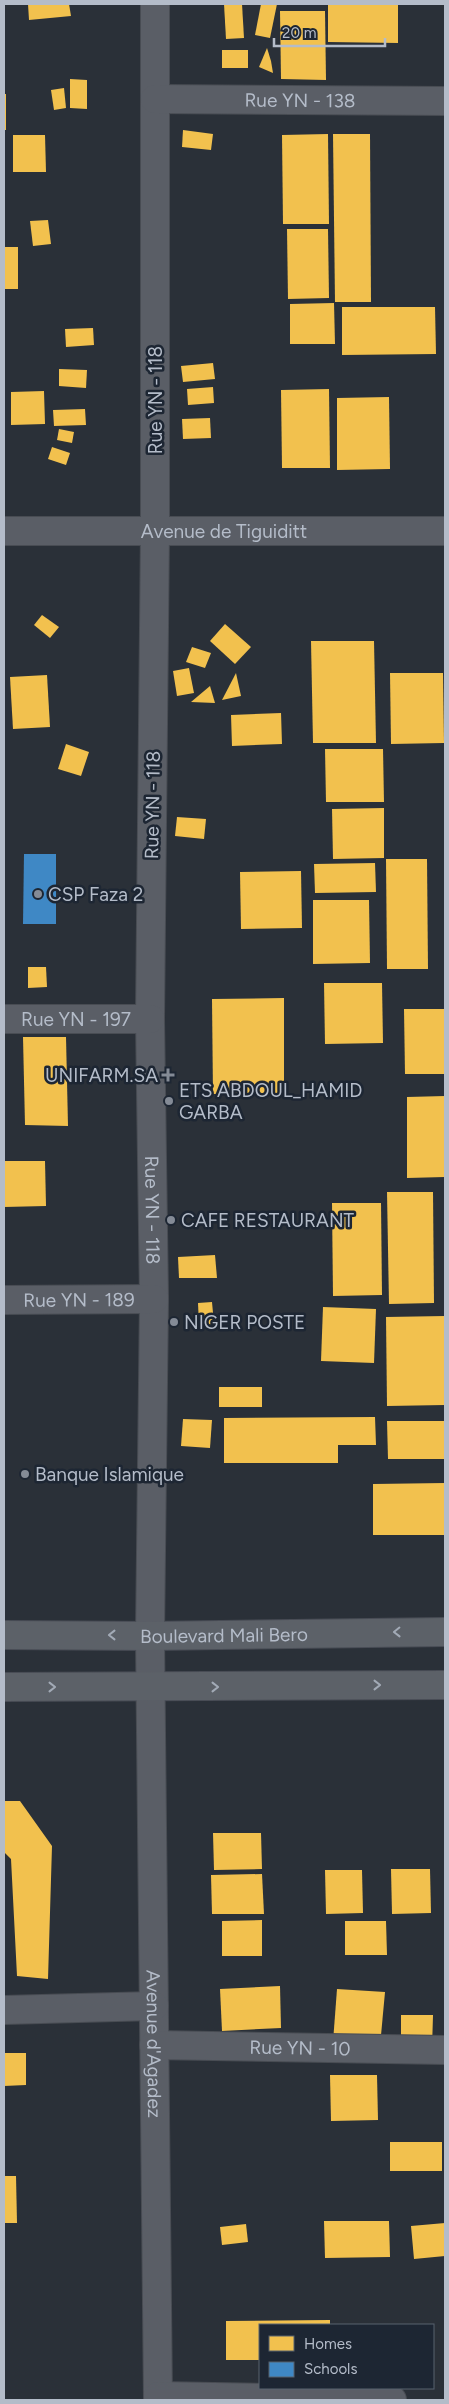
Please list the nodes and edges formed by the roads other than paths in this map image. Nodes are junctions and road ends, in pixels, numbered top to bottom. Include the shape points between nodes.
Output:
1 (155, 4) edge
2 (155, 99) junction
3 (445, 101) edge
4 (155, 530) junction
5 (4, 531) edge
6 (445, 531) edge
7 (4, 1019) edge
8 (150, 1020) junction
9 (154, 1299) junction
10 (4, 1300) edge
11 (445, 1632) edge
12 (4, 1635) edge
13 (150, 1636) junction
14 (445, 1685) edge
15 (4, 1687) edge
16 (151, 1687) junction
17 (154, 2006) junction
18 (4, 2010) edge
19 (154, 2046) junction
20 (445, 2050) edge
21 (158, 2398) edge
22 (392, 2400) edge

1 - 2 street, Rue YN - 118
2 - 3 street, Rue YN - 138
2 - 4 street, Rue YN - 118
4 - 5 street, Avenue de Tiguiditt
4 - 6 street, Avenue de Tiguiditt
4 - 8 street, Rue YN - 118
7 - 8 street, Rue YN - 197
8 - 9 street, Rue YN - 118
9 - 10 street, Rue YN - 189
9 - 13 street, Rue YN - 118
11 -> 13 main road, Boulevard Mali Bero
13 -> 12 main road, Boulevard Mali Bero
13 - 16 street, Avenue d'Agadez
16 -> 14 main road
15 -> 16 main road
16 - 17 street, Avenue d'Agadez
17 - 18 street
17 - 19 street, Avenue d'Agadez
19 - 20 street, Rue YN - 10
19 - 21 street, Avenue d'Agadez
21 - 22 street

